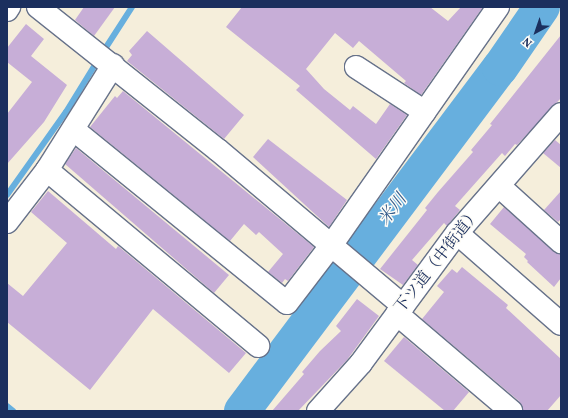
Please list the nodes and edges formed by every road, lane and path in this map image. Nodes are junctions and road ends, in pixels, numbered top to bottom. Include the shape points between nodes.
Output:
1 (9, 7) edge
2 (38, 7) edge
3 (498, 7) edge
4 (7, 10) edge
5 (103, 58) junction
6 (356, 67) dead end
7 (425, 112) junction
8 (558, 124) edge
9 (74, 130) junction
10 (47, 170) junction
11 (499, 186) junction
12 (7, 222) edge
13 (457, 232) junction
14 (561, 242) edge
15 (334, 250) junction
16 (400, 310) junction
17 (561, 324) edge
18 (258, 346) dead end
19 (318, 411) edge
20 (510, 411) edge

1 - 4 main road
2 - 5 main road
3 - 7 main road
5 - 9 main road
5 - 15 main road
6 - 7 main road
7 - 15 main road
8 - 11 main road, 下ツ道（中街道）
9 - 10 main road
9 - 15 main road via 287,303
10 - 12 main road
10 - 18 main road
11 - 13 main road, 下ツ道（中街道）
11 - 14 main road
13 - 16 main road, 下ツ道（中街道）
13 - 17 main road
15 - 16 main road via 368,277
16 - 19 main road, 下ツ道（中街道） via 361,363
16 - 20 main road

